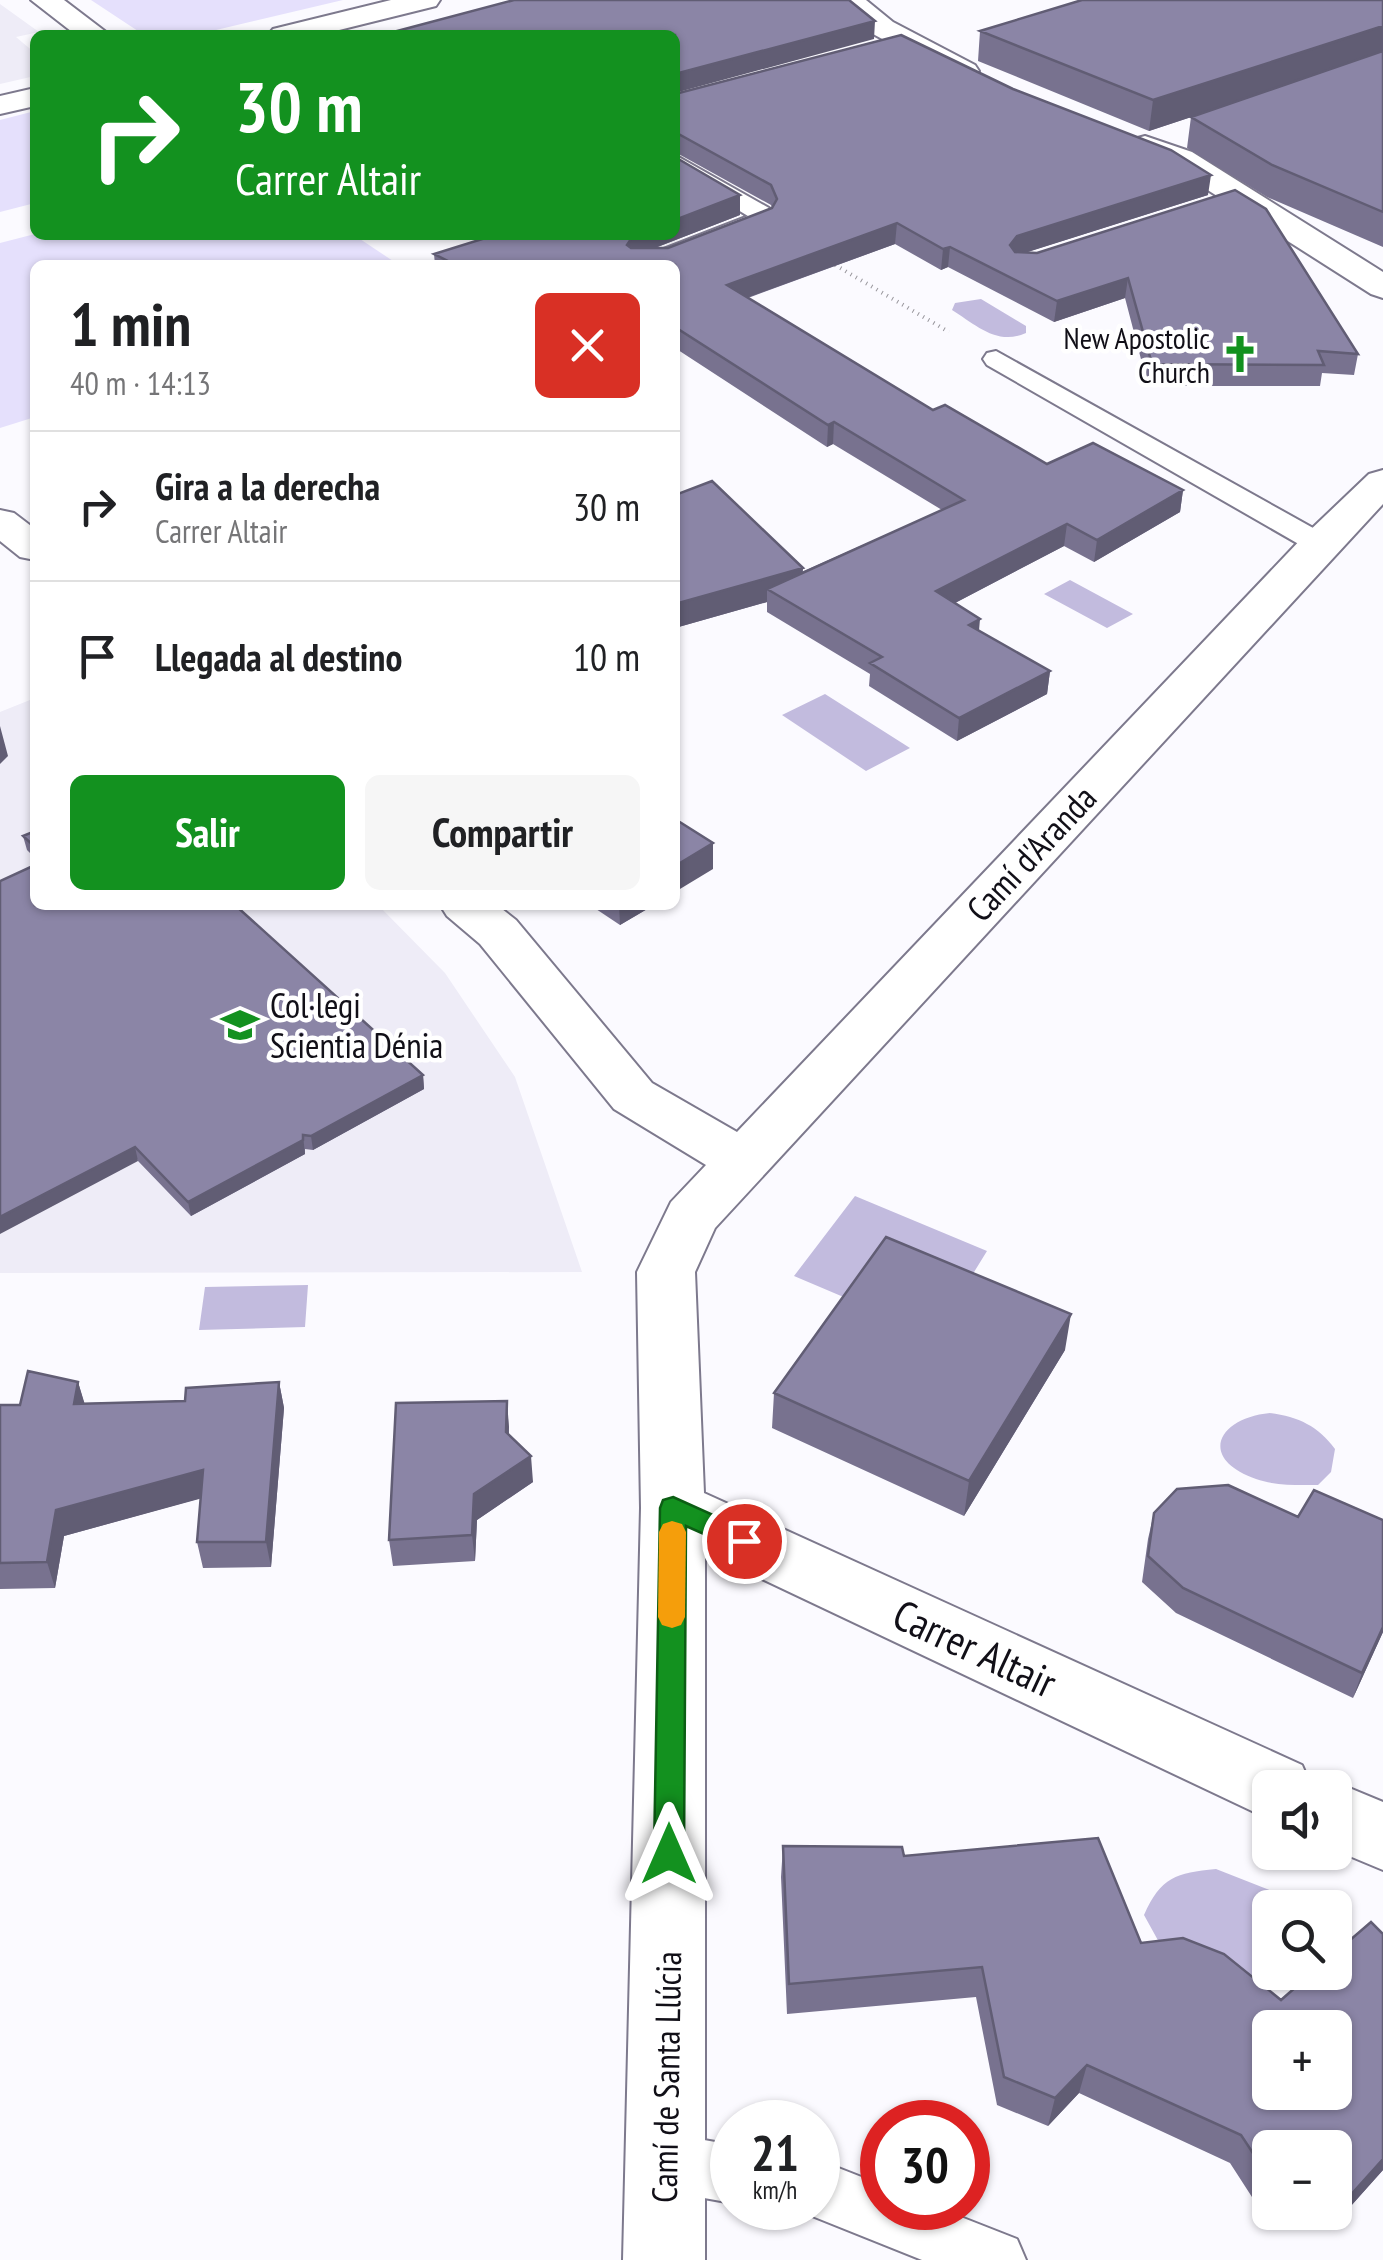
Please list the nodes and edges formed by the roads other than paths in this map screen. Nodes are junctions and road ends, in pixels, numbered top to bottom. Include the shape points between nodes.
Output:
1 (45, 0) edge
2 (426, 0) edge
3 (850, 0) edge
4 (88, 30) edge
5 (304, 30) edge
6 (904, 41) junction
7 (866, 52) edge
8 (994, 85) edge
9 (30, 97) edge
10 (0, 105) edge
11 (1200, 128) edge
12 (1111, 133) edge
13 (1146, 147) junction
14 (680, 165) edge
15 (1239, 196) junction
16 (1204, 207) edge
17 (657, 260) edge
18 (1383, 286) edge
19 (1000, 362) road end
20 (1383, 482) edge
21 (0, 522) edge
22 (30, 544) edge
23 (1320, 544) junction
24 (30, 562) edge
25 (0, 573) edge
26 (471, 910) edge
27 (742, 1161) junction
28 (673, 1508) junction
29 (1252, 1777) edge
30 (1352, 1822) edge
31 (1383, 1837) edge
32 (665, 2162) junction
33 (710, 2170) edge
34 (840, 2198) edge
35 (664, 2260) edge
36 (996, 2260) edge

1 - 4 street
2 - 5 street
3 - 6 street
6 - 7 lane
6 - 8 street
9 - 10 street
11 - 13 street
12 - 13 street
13 - 15 street via 1181,159
14 - 17 lane via 760,213 760,220
15 - 16 lane
15 - 18 street
19 - 23 lane
20 - 23 street, Camí d'Aranda
21 - 22 street
23 - 27 street, Camí d'Aranda
24 - 25 street
26 - 27 street via 498,932 633,1096
27 - 28 street, Camí de Santa Llúcia via 691,1217 666,1272
28 - 29 street, Carrer Altair
28 - 32 street, Camí de Santa Llúcia
30 - 31 street
32 - 33 lane
32 - 35 street, Camí de Santa Llúcia
34 - 36 lane

